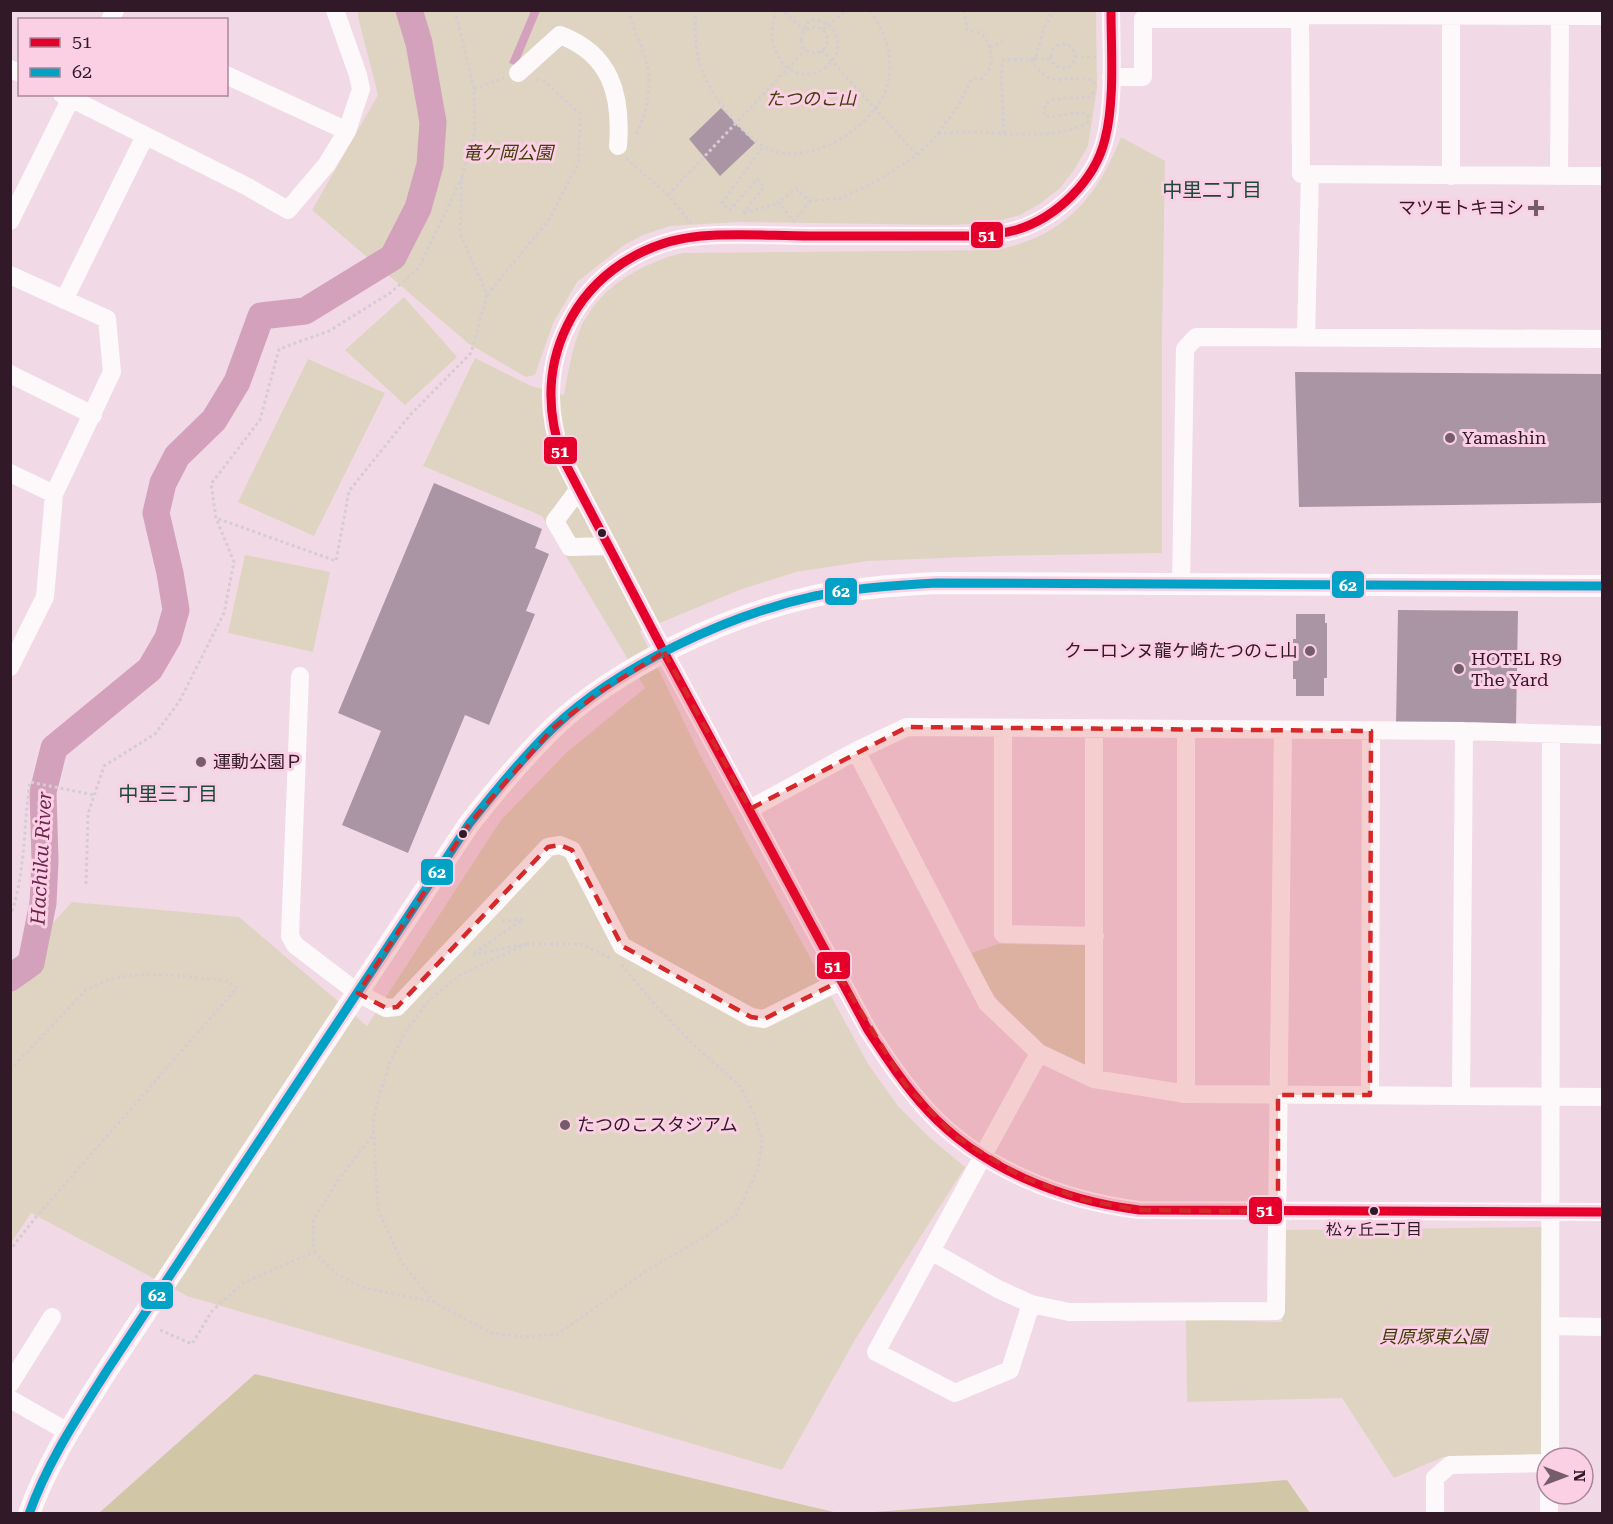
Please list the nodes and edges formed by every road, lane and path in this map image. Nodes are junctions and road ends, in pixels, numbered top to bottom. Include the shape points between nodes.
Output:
1 (335, 10) edge
2 (455, 10) edge
3 (629, 10) edge
4 (696, 10) edge
5 (777, 10) edge
6 (782, 10) edge
7 (847, 10) edge
8 (869, 10) edge
9 (964, 10) edge
10 (1054, 10) edge
11 (1112, 10) edge
12 (1139, 10) edge
13 (1448, 13) edge
14 (1560, 16) junction
15 (1602, 16) edge
16 (1300, 17) junction
17 (830, 24) junction
18 (823, 29) dead end
19 (805, 31) junction
20 (1003, 42) dead end
21 (990, 47) junction
22 (805, 50) junction
23 (822, 50) junction
24 (1101, 56) dead end
25 (1075, 57) junction
26 (1033, 59) junction
27 (1050, 59) junction
28 (992, 60) junction
29 (1003, 60) junction
30 (518, 73) junction
31 (228, 76) edge
32 (1111, 77) junction
33 (474, 89) junction
34 (69, 96) edge
35 (347, 131) junction
36 (1005, 133) junction
37 (937, 134) junction
38 (144, 136) junction
39 (764, 146) junction
40 (626, 147) junction
41 (916, 155) junction
42 (1305, 174) junction
43 (1451, 176) junction
44 (1559, 176) junction
45 (1602, 176) edge
46 (462, 177) junction
47 (668, 195) junction
48 (810, 201) junction
49 (778, 202) junction
50 (10, 221) edge
51 (702, 236) junction
52 (10, 275) edge
53 (487, 295) junction
54 (64, 300) junction
55 (1303, 337) junction
56 (1602, 339) edge
57 (10, 374) edge
58 (93, 415) junction
59 (10, 473) edge
60 (579, 489) junction
61 (54, 494) junction
62 (216, 518) junction
63 (609, 546) junction
64 (1181, 585) junction
65 (1602, 586) edge
66 (664, 652) junction
67 (10, 667) edge
68 (300, 676) dead end
69 (1003, 728) junction
70 (1095, 729) junction
71 (1186, 730) junction
72 (1283, 731) junction
73 (1371, 731) junction
74 (1464, 731) junction
75 (1551, 735) junction
76 (1602, 735) edge
77 (856, 751) junction
78 (94, 795) junction
79 (750, 809) junction
80 (86, 884) dead end
81 (10, 917) edge
82 (493, 922) dead end
83 (1095, 936) junction
84 (526, 944) junction
85 (610, 958) dead end
86 (620, 963) dead end
87 (842, 980) junction
88 (358, 993) junction
89 (1039, 1053) junction
90 (10, 1070) edge
91 (1094, 1079) junction
92 (1186, 1094) junction
93 (1278, 1095) junction
94 (1370, 1095) junction
95 (1461, 1095) junction
96 (1551, 1096) junction
97 (1602, 1097) edge
98 (374, 1134) junction
99 (983, 1156) junction
100 (1278, 1212) junction
101 (1551, 1212) junction
102 (1602, 1212) edge
103 (10, 1250) edge
104 (932, 1251) junction
105 (314, 1252) junction
106 (435, 1303) junction
107 (1031, 1304) junction
108 (52, 1317) dead end
109 (1550, 1326) junction
110 (1602, 1327) edge
111 (160, 1330) dead end
112 (10, 1384) edge
113 (10, 1399) edge
114 (68, 1432) junction
115 (1550, 1446) edge
116 (1535, 1463) edge
117 (29, 1514) edge
118 (1435, 1514) edge

1 - 35 street via 361,88
2 - 33 path
3 - 40 path via 649,73 649,96 643,121
4 - 39 path via 693,36 702,73 734,121
5 - 17 path via 772,26 774,48 782,62 797,74 824,72 833,61 837,40
6 - 19 path
7 - 17 path
8 - 39 path via 883,29 890,50 883,98 866,119 819,149 774,152
9 - 21 path via 967,30 981,33
10 - 26 path
11 - 32 street
12 - 16 street via 1143,15
13 - 14 street
13 - 16 street
13 - 43 street
14 - 15 street
14 - 44 street
16 - 32 street via 1143,19 1143,77
16 - 42 street
17 - 18 path
17 - 19 path via 810,20
19 - 22 path via 801,41
19 - 23 path via 821,29 826,36
20 - 21 path
21 - 28 path
22 - 23 path
22 - 47 path
23 - 41 path
24 - 25 path
25 - 27 path via 1072,64 1062,69
25 - 27 path via 1070,46 1059,44
26 - 27 path
26 - 29 path
26 - 36 path via 1051,80 1092,80 1095,89 1091,97 1056,99 1044,109 1045,116 1050,117 1082,112 1088,116 1087,123 1077,129
28 - 29 path
28 - 37 path via 982,79 970,82 959,105
29 - 36 path
30 - 33 path
30 - 40 street via 560,35 577,41 596,56 610,75
30 - 53 path via 544,81 580,114 579,162 548,220
31 - 35 street
32 - 51 street via 1109,116 1098,160 1067,201 1018,230 975,236
33 - 46 path via 475,131
34 - 38 street
34 - 50 street
35 - 38 street via 327,164 288,210
36 - 37 path
37 - 41 path
38 - 54 street
39 - 49 path via 722,203 730,210 757,179 764,187 743,214
40 - 47 path
41 - 48 path via 877,182 841,198
42 - 43 street
42 - 55 street
43 - 44 street
44 - 45 street
46 - 53 path via 460,233
46 - 62 path via 419,268 390,293 329,331 279,350 260,420 211,484
47 - 51 path
48 - 49 path via 796,189
48 - 49 path via 794,221
51 - 60 street via 658,245 613,269 597,283 562,337 551,385 551,414 559,448
52 - 54 street
53 - 62 path via 471,353 410,415 349,491 336,561
54 - 58 street via 107,319 112,372
55 - 56 street
55 - 64 street via 1196,337 1185,349
57 - 58 street
58 - 61 street
59 - 61 street
60 - 63 street
60 - 63 street via 555,520 570,548
61 - 67 street via 45,597
62 - 78 path via 234,562 224,613 179,702 155,734 104,766
63 - 66 street
64 - 65 main road
64 - 66 main road via 937,583 855,589 774,607 712,629
66 - 79 street
66 - 88 main road via 572,712 510,773 469,824
68 - 88 street via 290,936 295,945
69 - 70 street
69 - 77 street via 907,727
69 - 83 street via 1004,934
70 - 71 street
70 - 83 street
71 - 72 street
71 - 92 street
72 - 73 street
72 - 93 street
73 - 74 street
73 - 94 street
74 - 75 street
74 - 95 street
75 - 76 street
75 - 96 street
77 - 79 street
77 - 89 street via 987,1003
78 - 80 path via 88,814
78 - 81 path via 30,782 23,858
79 - 87 street
82 - 84 path via 523,919 472,954
83 - 91 street
84 - 85 path via 582,944
84 - 98 path via 460,975 430,999 406,1031 390,1062 373,1122
86 - 106 path via 695,1046 740,1086 754,1114 762,1141 758,1169 736,1215 646,1271 558,1334 523,1337 491,1333
87 - 88 street via 764,1019 751,1017 622,946 572,850 560,845 548,847 397,1007 386,1008
87 - 99 street via 868,1030 906,1086 955,1137
88 - 114 main road
89 - 91 street
89 - 99 street
90 - 103 path via 86,990 99,983 145,974 228,981 237,988
91 - 92 street
92 - 93 street
93 - 94 street
93 - 100 street
94 - 95 street
95 - 96 street
96 - 97 street
96 - 101 street
98 - 105 path via 338,1180 313,1221
98 - 106 path via 378,1209 402,1263
99 - 100 street via 1040,1184 1110,1206
99 - 104 street
100 - 101 street
100 - 107 street via 1276,1311 1080,1312
101 - 102 street
101 - 109 street
104 - 107 street
104 - 107 street via 876,1352 955,1393 1010,1370
105 - 106 path via 337,1274 361,1287
105 - 111 path via 243,1283 212,1311 192,1344
108 - 112 street
109 - 110 street
109 - 115 street
113 - 114 street
114 - 117 main road
116 - 118 street via 1450,1465 1435,1478

